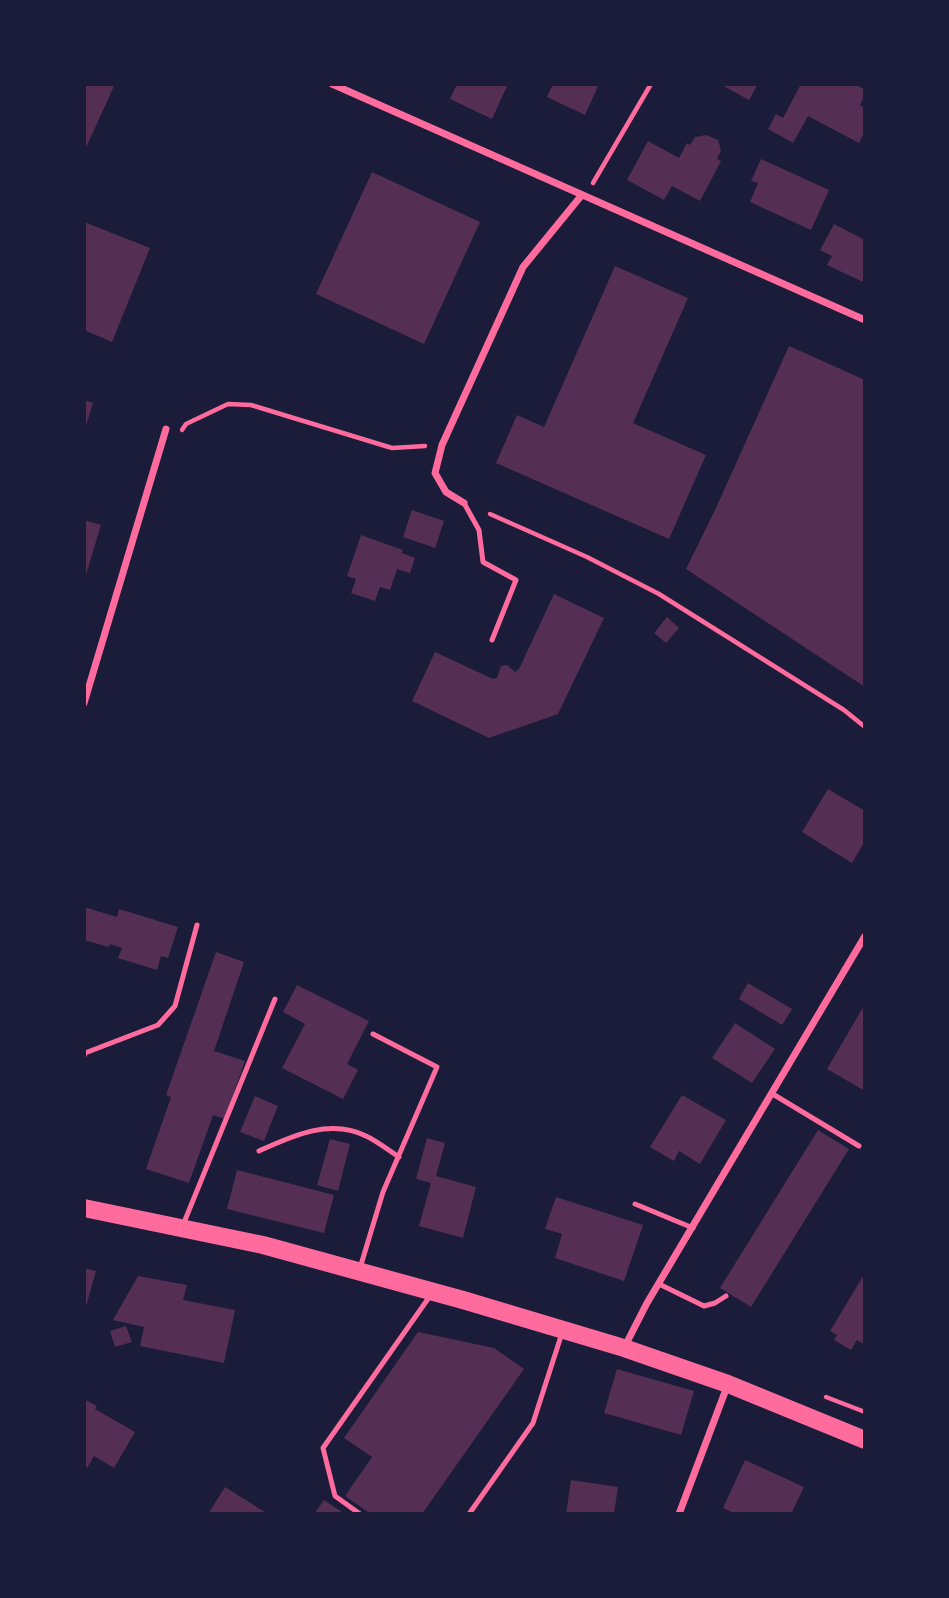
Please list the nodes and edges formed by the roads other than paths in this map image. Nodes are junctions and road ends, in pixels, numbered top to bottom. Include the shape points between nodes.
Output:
1 (332, 84) edge
2 (581, 196) junction
3 (865, 320) edge
4 (166, 429) dead end
5 (464, 503) joint
6 (492, 640) dead end
7 (84, 703) edge
8 (197, 925) dead end
9 (865, 936) edge
10 (275, 999) dead end
11 (373, 1034) dead end
12 (84, 1056) edge
13 (771, 1093) junction
14 (859, 1146) dead end
15 (259, 1151) dead end
16 (399, 1157) junction
17 (635, 1204) dead end
18 (84, 1208) edge
19 (182, 1227) junction
20 (693, 1228) junction
21 (359, 1270) junction
22 (659, 1284) junction
23 (433, 1292) junction
24 (726, 1296) dead end
25 (563, 1330) junction
26 (624, 1348) junction
27 (728, 1384) junction
28 (865, 1440) edge
29 (360, 1514) edge
30 (469, 1514) edge
31 (679, 1514) edge

1 - 2 street
2 - 3 street
2 - 5 street via 523,267 442,445 435,473 446,492
4 - 7 street
5 - 6 lane via 479,530 483,562 516,580
8 - 12 lane via 175,1006 158,1025
9 - 13 street
10 - 19 lane
11 - 16 lane via 437,1068
13 - 14 lane
13 - 20 street
15 - 16 lane via 320,1128 347,1129
16 - 21 lane
17 - 20 lane
18 - 19 main road
19 - 21 main road
20 - 22 street
21 - 23 main road
22 - 24 lane via 704,1306
22 - 26 street
23 - 25 main road
23 - 29 lane via 323,1448 335,1496
25 - 26 main road
25 - 30 lane via 533,1423
26 - 27 main road
27 - 28 main road
27 - 31 street

